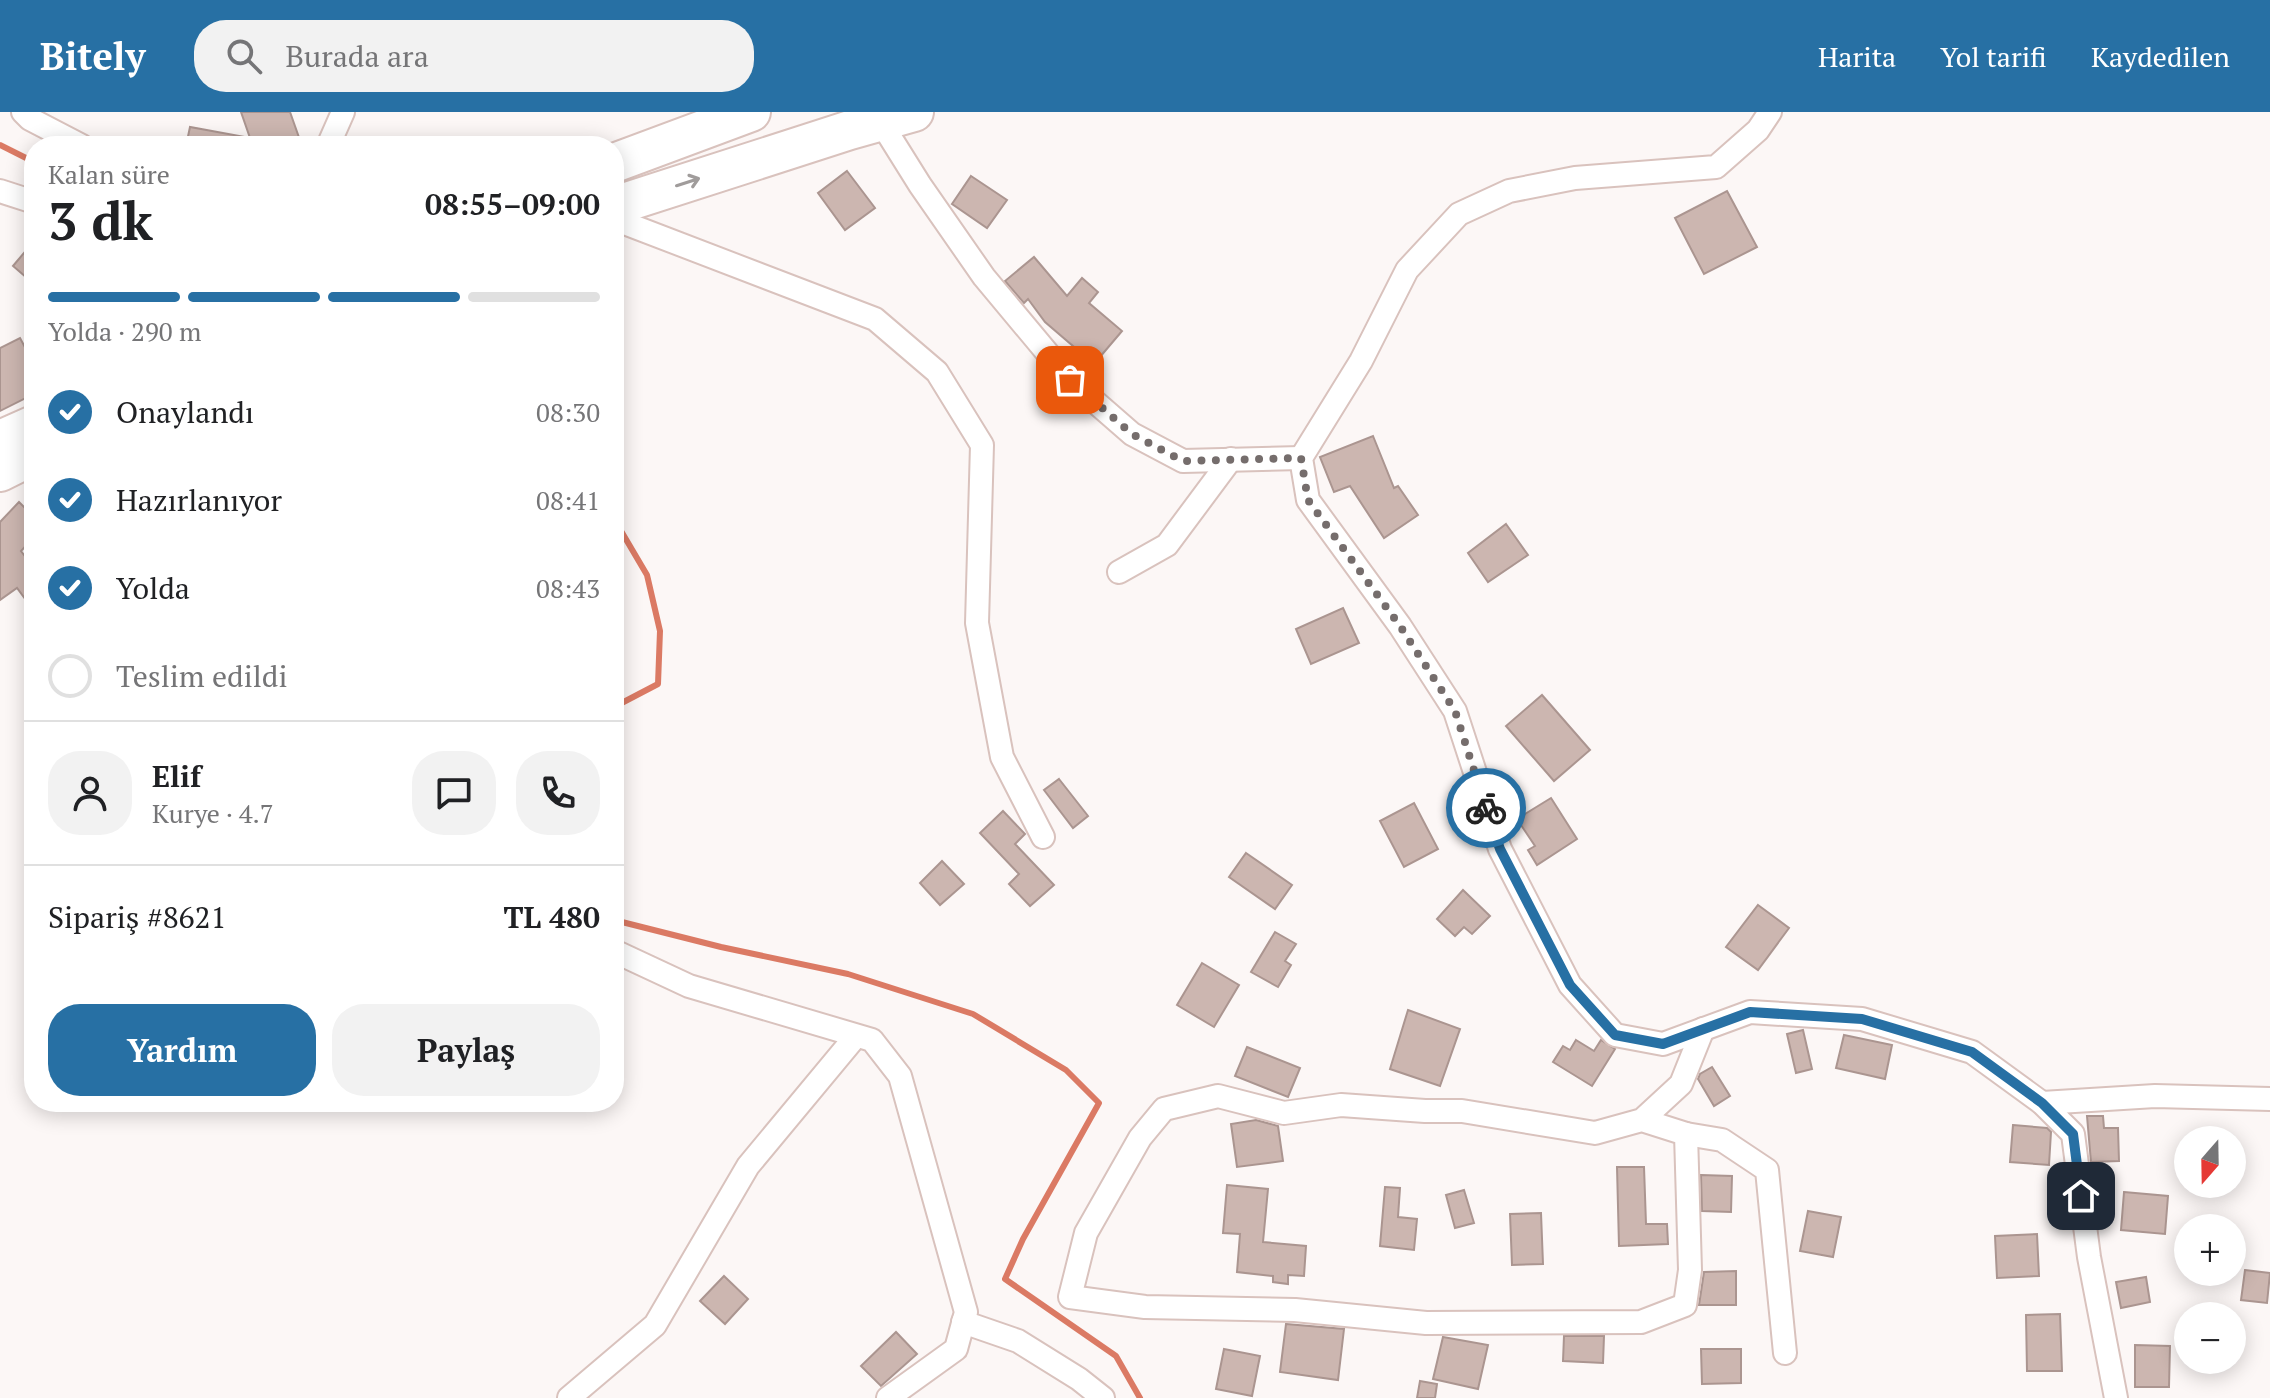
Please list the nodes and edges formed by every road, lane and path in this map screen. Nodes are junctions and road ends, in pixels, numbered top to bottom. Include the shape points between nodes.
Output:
1 (23, 112) edge
2 (343, 112) edge
3 (751, 112) edge
4 (1770, 112) edge
5 (897, 117) edge
6 (63, 136) edge
7 (332, 136) edge
8 (624, 159) edge
9 (0, 191) edge
10 (24, 199) edge
11 (624, 203) edge
12 (624, 223) edge
13 (24, 429) edge
14 (0, 440) edge
15 (1301, 458) junction
16 (1231, 459) junction
17 (24, 460) edge
18 (0, 472) edge
19 (1119, 572) dead end
20 (1043, 837) dead end
21 (624, 956) edge
22 (1703, 1029) junction
23 (856, 1036) junction
24 (2270, 1099) edge
25 (2042, 1103) junction
26 (1642, 1120) junction
27 (1686, 1134) junction
28 (963, 1322) junction
29 (1785, 1353) dead end
30 (569, 1398) edge
31 (888, 1398) edge
32 (1103, 1398) edge
33 (2116, 1398) edge

1 - 6 street
2 - 7 street
3 - 8 highway
4 - 15 street via 1758,130 1716,167 1575,178 1509,191 1459,214 1407,270 1361,361
11 -> 5 highway
5 - 16 street via 920,185 984,277 1070,380 1132,434 1183,461
9 - 10 street
12 - 20 street via 875,319 937,372 982,445 977,623 1002,757
13 - 14 highway
15 - 16 street
15 - 22 street via 1308,500 1455,711 1500,849 1570,985 1615,1035 1663,1044
16 - 19 street via 1167,545
17 - 18 highway
21 - 23 street via 689,986
22 - 25 street via 1750,1012 1862,1019 1972,1052
22 - 26 street via 1681,1084
23 - 28 street via 872,1040 900,1076 966,1312
23 - 30 street via 748,1166 655,1325
24 - 25 street via 2155,1096
25 - 33 street via 2073,1134
26 - 27 street
26 - 27 street via 1595,1133 1462,1111 1341,1105 1284,1113 1218,1096 1164,1109 1140,1138 1086,1233 1070,1297 1145,1307 1295,1310 1426,1323 1641,1322 1685,1305 1690,1270
27 - 29 street via 1722,1140 1767,1170
28 - 31 street via 956,1349
28 - 32 street via 1018,1341

